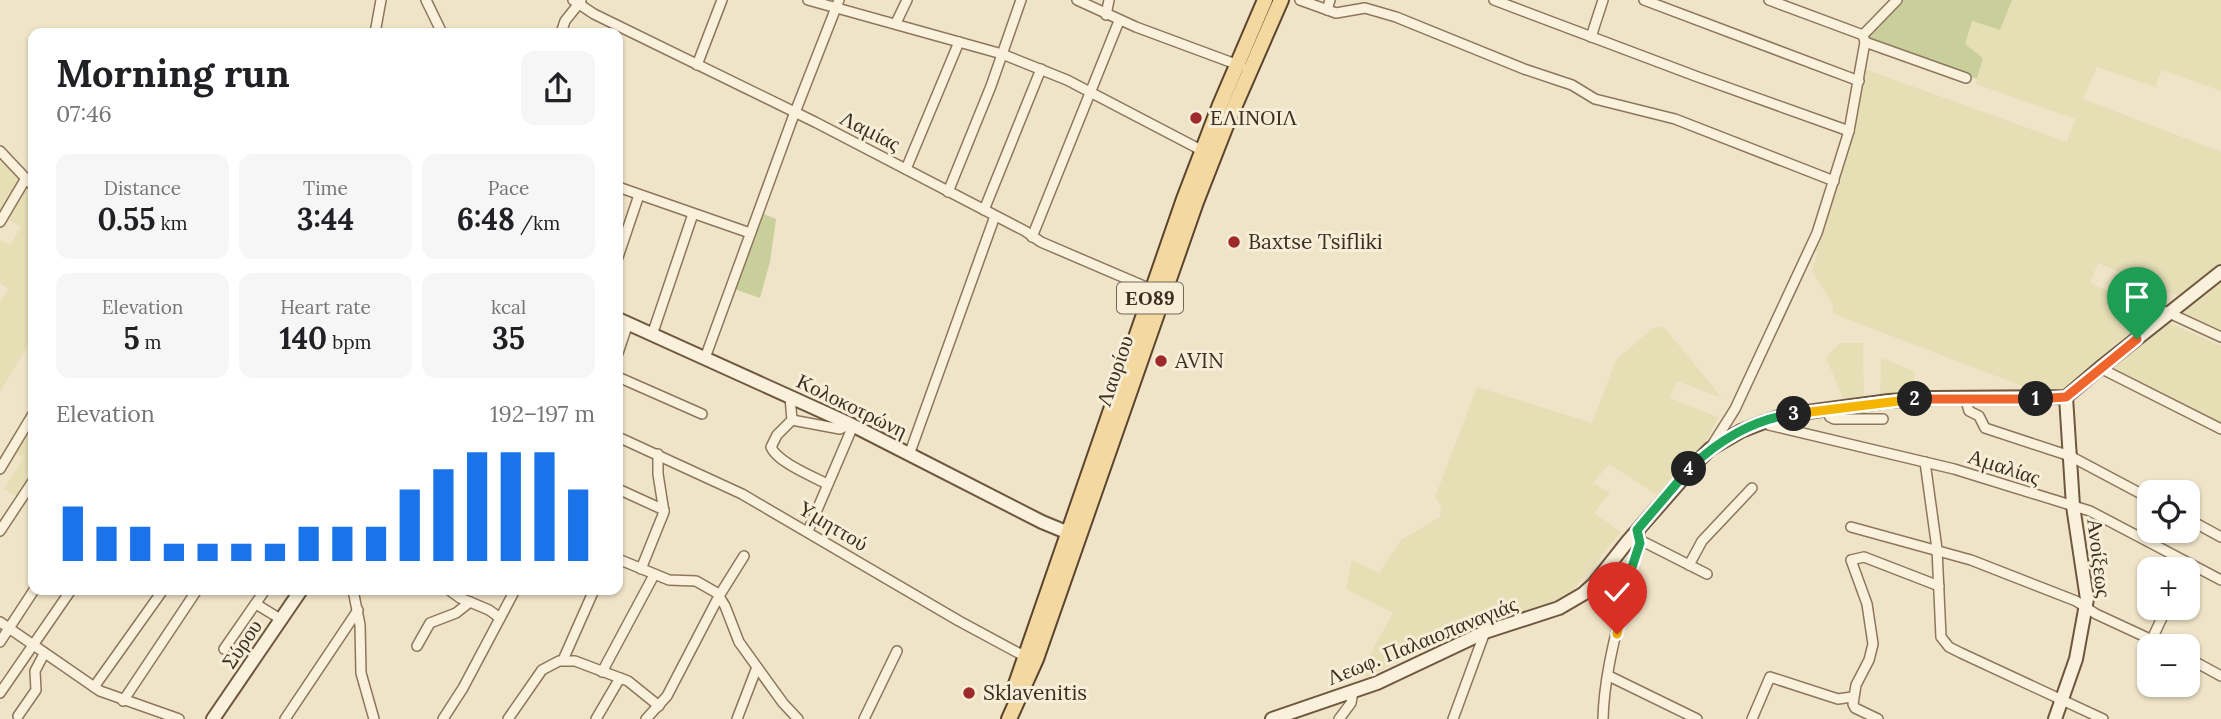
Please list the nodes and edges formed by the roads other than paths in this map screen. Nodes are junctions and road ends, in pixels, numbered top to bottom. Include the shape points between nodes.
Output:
1 (381, 0) edge
2 (426, 0) edge
3 (722, 0) edge
4 (808, 0) edge
5 (906, 0) edge
6 (1021, 0) edge
7 (1077, 0) edge
8 (1109, 0) edge
9 (1265, 0) edge
10 (1281, 0) edge
11 (1300, 0) edge
12 (1330, 0) edge
13 (1494, 0) edge
14 (1603, 0) edge
15 (1644, 0) edge
16 (1769, 0) edge
17 (1897, 0) edge
18 (578, 1) edge
19 (837, 4) edge
20 (1327, 10) junction
21 (1107, 15) junction
22 (1119, 20) junction
23 (897, 23) junction
24 (376, 28) edge
25 (440, 28) edge
26 (563, 28) edge
27 (622, 28) edge
28 (623, 28) edge
29 (1591, 37) junction
30 (1864, 38) junction
31 (959, 42) junction
32 (1003, 54) junction
33 (697, 65) junction
34 (1244, 67) junction
35 (1041, 69) junction
36 (1966, 78) dead end
37 (1859, 81) junction
38 (1092, 93) junction
39 (795, 113) junction
40 (1849, 131) junction
41 (1203, 150) junction
42 (0, 151) edge
43 (906, 169) junction
44 (26, 178) junction
45 (28, 180) edge
46 (1834, 181) junction
47 (623, 189) edge
48 (948, 192) junction
49 (639, 195) junction
50 (984, 210) junction
51 (693, 214) junction
52 (995, 216) junction
53 (0, 222) edge
54 (750, 233) junction
55 (1032, 237) junction
56 (623, 242) edge
57 (2221, 272) edge
58 (1153, 290) junction
59 (2119, 295) dead end
60 (2169, 313) junction
61 (623, 321) edge
62 (652, 335) junction
63 (2221, 337) edge
64 (705, 358) junction
65 (2100, 368) junction
66 (623, 379) edge
67 (790, 397) junction
68 (2066, 397) junction
69 (1965, 398) junction
70 (1826, 409) junction
71 (702, 414) dead end
72 (1883, 419) dead end
73 (792, 420) junction
74 (28, 422) edge
75 (1764, 422) junction
76 (851, 425) junction
77 (2221, 429) edge
78 (623, 440) edge
79 (1710, 449) junction
80 (658, 454) junction
81 (909, 455) junction
82 (2070, 456) junction
83 (1926, 462) junction
84 (0, 469) edge
85 (827, 484) junction
86 (1752, 488) dead end
87 (28, 489) edge
88 (623, 491) edge
89 (2137, 492) edge
90 (2073, 506) junction
91 (664, 509) junction
92 (2200, 526) edge
93 (1850, 527) dead end
94 (0, 531) edge
95 (808, 531) junction
96 (1074, 535) junction
97 (1639, 535) junction
98 (2221, 537) edge
99 (1937, 549) junction
100 (744, 556) dead end
101 (2171, 557) edge
102 (623, 561) edge
103 (1689, 565) junction
104 (641, 569) junction
105 (2200, 571) edge
106 (1707, 574) dead end
107 (654, 575) junction
108 (2221, 580) edge
109 (1939, 586) junction
110 (31, 595) edge
111 (68, 595) edge
112 (159, 595) edge
113 (194, 595) edge
114 (262, 595) edge
115 (299, 595) edge
116 (354, 595) edge
117 (456, 595) edge
118 (512, 595) edge
119 (592, 595) edge
120 (719, 596) junction
121 (470, 601) junction
122 (256, 604) junction
123 (2087, 607) junction
124 (358, 610) junction
125 (500, 618) junction
126 (282, 620) junction
127 (0, 622) edge
128 (8, 629) junction
129 (1485, 632) junction
130 (2141, 634) edge
131 (0, 642) edge
132 (33, 646) junction
133 (417, 646) dead end
134 (224, 649) dead end
135 (897, 651) dead end
136 (44, 654) junction
137 (1024, 656) junction
138 (563, 660) junction
139 (2200, 665) edge
140 (757, 667) junction
141 (602, 671) junction
142 (1609, 676) junction
143 (2221, 676) edge
144 (620, 678) junction
145 (94, 687) junction
146 (1353, 692) junction
147 (0, 693) edge
148 (1852, 697) junction
149 (2063, 699) junction
150 (124, 701) junction
151 (659, 706) junction
152 (19, 716) dead end
153 (178, 719) edge
154 (213, 719) edge
155 (285, 719) edge
156 (374, 719) edge
157 (443, 719) edge
158 (508, 719) edge
159 (596, 719) edge
160 (646, 719) edge
161 (737, 719) edge
162 (798, 719) edge
163 (864, 719) edge
164 (1008, 719) edge
165 (1272, 719) edge
166 (1339, 719) edge
167 (1452, 719) edge
168 (1603, 719) edge
169 (1697, 719) edge
170 (1752, 719) edge
171 (1878, 719) edge
172 (2055, 719) edge
173 (2103, 719) edge

1 - 24 street
2 - 25 street
3 - 33 street
4 - 19 street
5 - 23 street
6 - 32 street
7 - 21 street
8 - 21 street
9 - 34 main road, Λαυρίου / ΕΟ89
10 - 34 main road, Λαυρίου / ΕΟ89
11 - 20 street
12 - 20 street
13 - 29 street
14 - 29 street
15 - 37 street
16 - 30 street
17 - 30 street
18 - 26 street
18 - 27 street, Λαμίας
19 - 23 street
19 - 39 street
20 - 46 street via 1345,13 1365,8 1385,13 1572,85 1595,99 1675,119
21 - 22 street
22 - 34 street
22 - 38 street
23 - 31 street
28 - 33 street, Λαμίας
29 - 40 street
30 - 36 street
30 - 37 street
31 - 32 street
31 - 43 street
32 - 35 street
32 - 48 street
33 - 39 street, Λαμίας
34 - 41 main road, Λαυρίου / ΕΟ89
34 - 96 main road, Λαυρίου / ΕΟ89
35 - 38 street
35 - 50 street
37 - 40 street
38 - 41 street
38 - 55 street
39 - 43 street, Λαμίας
39 - 54 street
40 - 46 street
41 - 58 main road, Λαυρίου / ΕΟ89
42 - 44 street
43 - 48 street, Λαμίας
44 - 45 street
44 - 53 street
46 - 79 street via 1806,261 1735,409
47 - 49 street
48 - 50 street, Λαμίας
49 - 51 street
49 - 56 street
50 - 52 street, Λαμίας
51 - 54 street
51 - 62 street
52 - 55 street, Λαμίας
52 - 81 street
54 - 64 street
55 - 58 street, Λαμίας
57 - 60 street
58 - 96 main road, Λαυρίου / ΕΟ89
59 - 60 street
60 - 63 street
60 - 65 street
61 - 62 street, Κολοκοτρώνη
62 - 64 street, Κολοκοτρώνη
64 - 67 street, Κολοκοτρώνη
65 - 68 street
65 - 77 street
66 - 71 street
67 - 73 street
67 - 76 street, Κολοκοτρώνη
68 - 69 street, Λεωφ. Παλαιοπαναγιάς
68 - 82 street, Ανοίξεως
69 - 70 street, Λεωφ. Παλαιοπαναγιάς
69 - 82 street via 1969,411 1982,419 1985,428
70 - 72 street via 1834,419
70 - 75 street, Λεωφ. Παλαιοπαναγιάς
73 - 76 street via 840,429
73 - 85 street via 776,435 772,451
74 - 84 street
75 - 79 street, Λεωφ. Παλαιοπαναγιάς
75 - 83 street, Αμαλίας
76 - 81 street, Κολοκοτρώνη
76 - 85 street
78 - 80 street, Υμηττού
79 - 97 street, Λεωφ. Παλαιοπαναγιάς
80 - 91 street
80 - 95 street, Υμηττού
81 - 96 street, Κολοκοτρώνη
82 - 89 street
82 - 90 street, Ανοίξεως
83 - 90 street, Αμαλίας
83 - 99 street
85 - 95 street
86 - 103 street via 1702,541
87 - 94 street
88 - 91 street
90 - 101 street, Αμαλίας
90 - 123 street, Ανοίξεως
91 - 104 street
92 - 98 street
93 - 99 street
95 - 137 street, Υμηττού
96 - 137 main road, Λαυρίου / ΕΟ89
96 - 164 main road, Λαυρίου / ΕΟ89 via 1036,659
97 - 103 street
97 - 129 street, Λεωφ. Παλαιοπαναγιάς via 1583,594 1559,608
97 - 142 street
99 - 109 street
99 - 123 street
100 - 120 street
102 - 104 street
103 - 106 street
104 - 107 street
105 - 108 street, Αμαλίας
107 - 120 street via 671,581 694,580
107 - 141 street
109 - 148 street via 1864,556 1851,560 1867,604 1873,644
109 - 149 street via 1941,637 1949,647
110 - 128 street
111 - 132 street
112 - 145 street
113 - 150 street
114 - 122 street
115 - 126 street, Σύρου
116 - 124 street
117 - 121 street
118 - 125 street
119 - 138 street
120 - 140 street via 733,631
120 - 151 street
121 - 125 street
121 - 133 street via 456,613 430,623
122 - 126 street
122 - 134 street
123 - 130 street
123 - 149 street, Ανοίξεως
124 - 155 street
124 - 156 street via 360,667
125 - 157 street
126 - 154 street, Σύρου
127 - 128 street
128 - 131 street
128 - 132 street
129 - 146 street, Λεωφ. Παλαιοπαναγιάς
129 - 167 street
132 - 136 street
132 - 147 street
135 - 163 street
136 - 145 street
136 - 152 street via 35,671 36,690
137 - 164 main road, Λαυρίου / ΕΟ89
138 - 141 street
138 - 158 street via 542,670
139 - 143 street
140 - 161 street
140 - 162 street
141 - 144 street
142 - 168 street
142 - 169 street
144 - 151 street
144 - 159 street
145 - 150 street
146 - 165 street, Λεωφ. Παλαιοπαναγιάς
146 - 166 street
148 - 170 street via 1838,699 1770,677
148 - 171 street via 1855,708
149 - 172 street, Ανοίξεως
149 - 173 street
150 - 153 street
151 - 160 street

